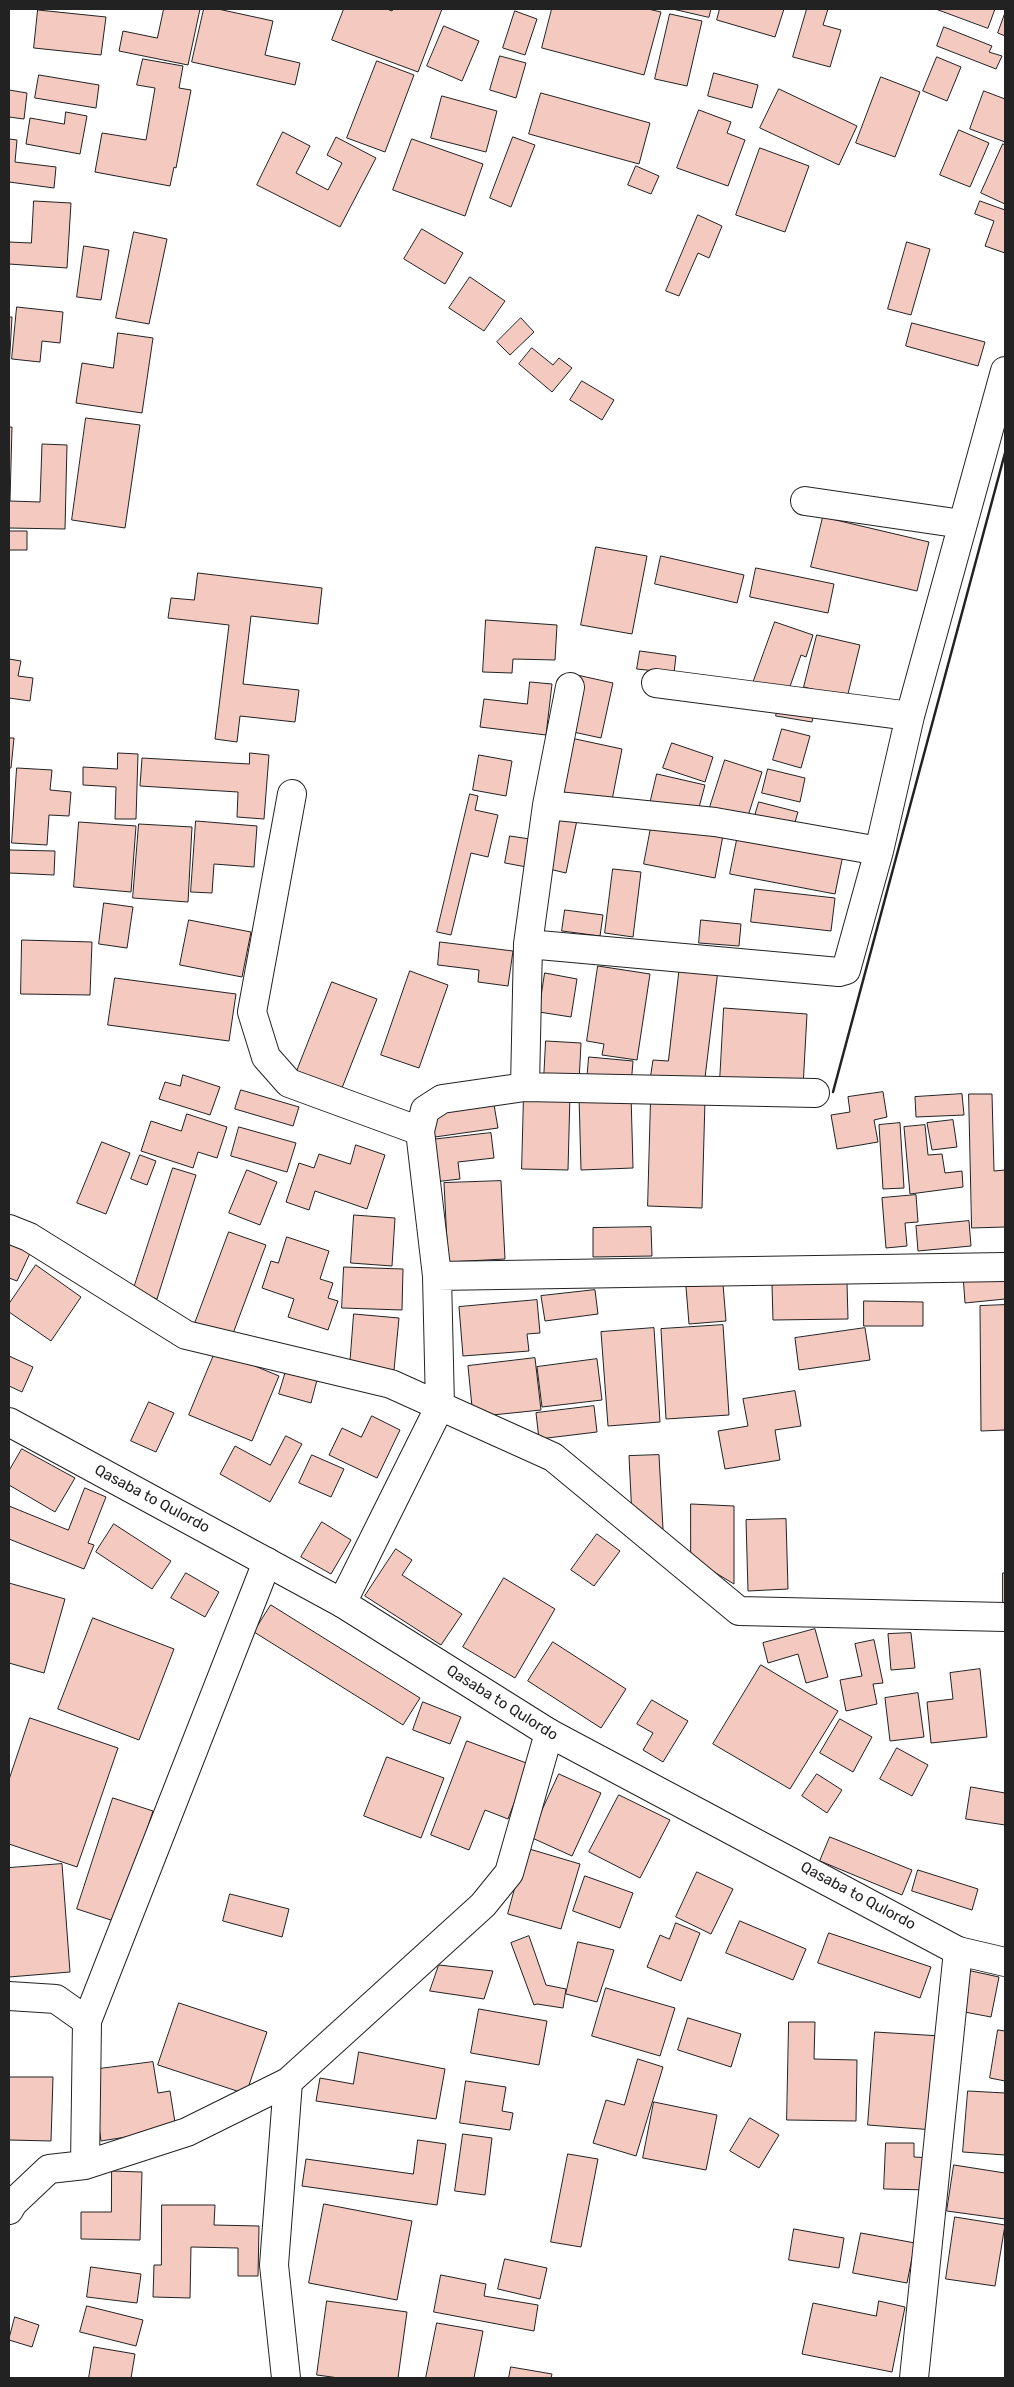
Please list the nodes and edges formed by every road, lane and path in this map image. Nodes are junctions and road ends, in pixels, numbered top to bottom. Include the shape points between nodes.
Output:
1 (1005, 371) edge
2 (806, 501) dead end
3 (962, 524) junction
4 (656, 683) dead end
5 (570, 687) dead end
6 (910, 716) junction
7 (292, 794) dead end
8 (547, 805) junction
9 (878, 850) junction
10 (528, 944) junction
11 (525, 1087) junction
12 (815, 1093) dead end
13 (420, 1131) junction
14 (9, 1229) edge
15 (1005, 1267) edge
16 (437, 1276) junction
17 (440, 1406) junction
18 (9, 1422) edge
19 (267, 1562) junction
20 (342, 1604) junction
21 (1005, 1617) edge
22 (549, 1733) junction
23 (958, 1951) junction
24 (1005, 1962) edge
25 (9, 1996) edge
26 (87, 2021) junction
27 (288, 2082) junction
28 (85, 2165) junction
29 (9, 2210) edge
30 (286, 2378) edge
31 (914, 2378) edge

1 - 3 street
2 - 3 street
3 - 6 street
4 - 6 street
5 - 8 street
6 - 9 street
7 - 13 street via 252,1012 266,1057 290,1083
8 - 9 street via 715,822
8 - 10 street
9 - 10 street via 846,970 839,972
10 - 11 street
11 - 12 street
11 - 13 street via 442,1099 425,1110
13 - 16 street
14 - 17 street via 29,1237 186,1335 391,1384
15 - 16 street
16 - 17 street
17 - 20 street
17 - 21 street via 553,1456 739,1611
18 - 19 street, Qasaba to Qulordo
19 - 20 street, Qasaba to Qulordo
19 - 26 street
20 - 22 street, Qasaba to Qulordo
22 - 23 street, Qasaba to Qulordo
22 - 27 street via 509,1873 483,1905
23 - 24 street, Qasaba to Qulordo
23 - 31 street
25 - 26 street via 56,1999
26 - 28 street
27 - 28 street via 187,2132
27 - 30 street via 274,2265
28 - 29 street via 49,2169

